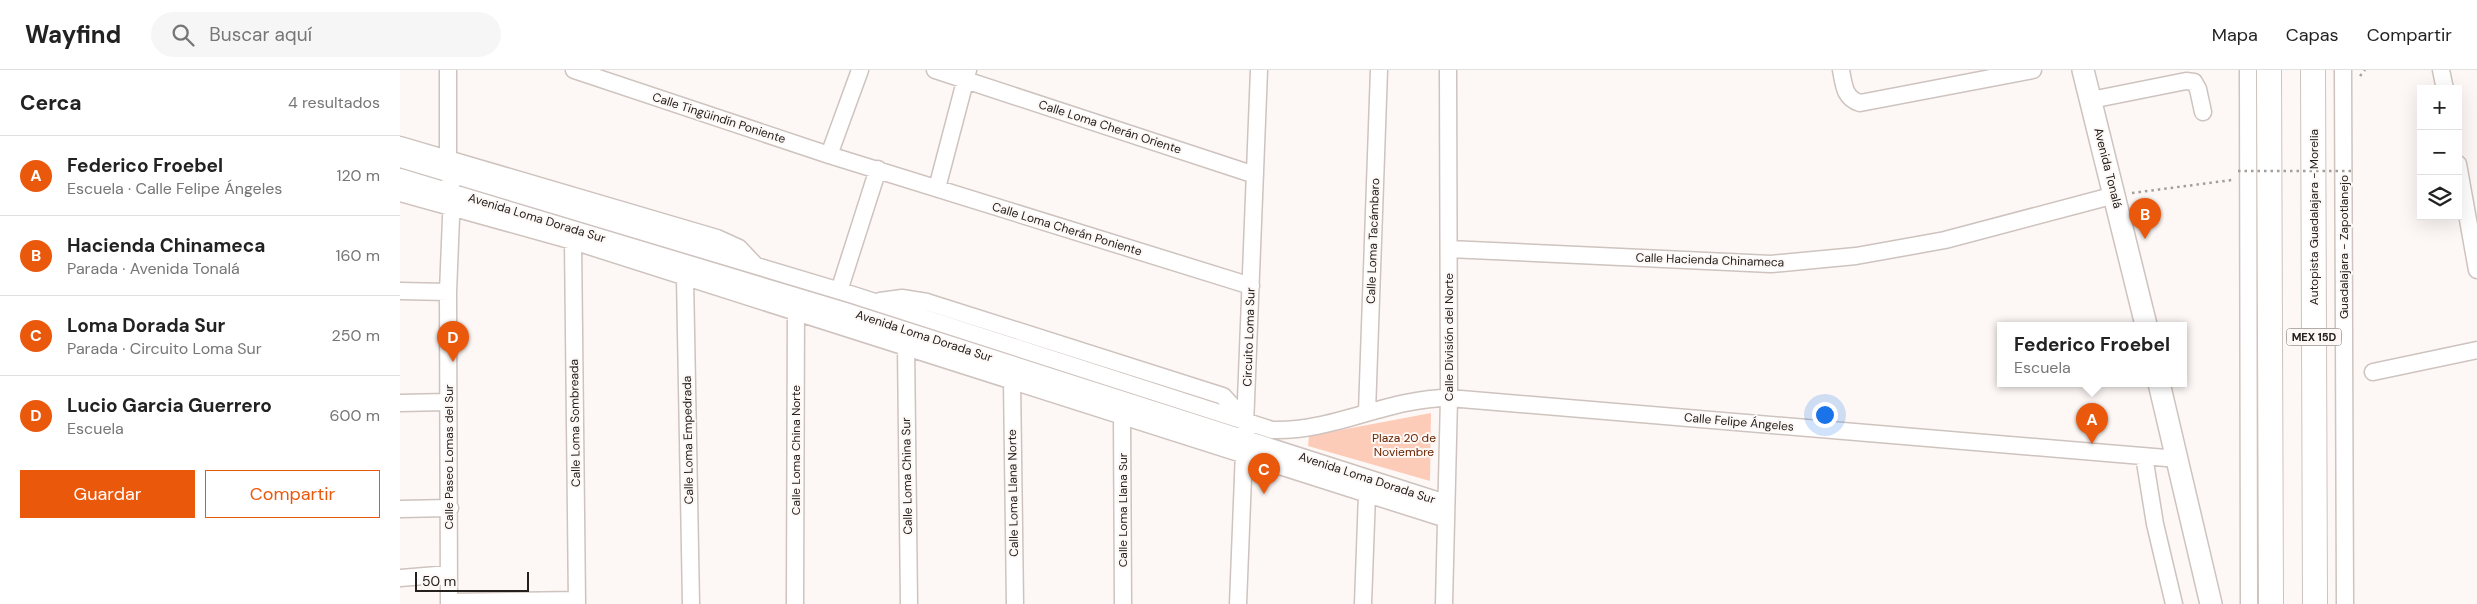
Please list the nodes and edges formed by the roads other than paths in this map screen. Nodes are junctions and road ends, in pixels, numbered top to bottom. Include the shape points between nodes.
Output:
1 (448, 70) edge
2 (574, 70) edge
3 (860, 70) edge
4 (935, 70) edge
5 (1259, 70) edge
6 (1379, 70) edge
7 (1448, 70) edge
8 (1841, 70) edge
9 (2033, 70) edge
10 (2083, 70) edge
11 (2248, 70) edge
12 (2269, 70) edge
13 (2313, 70) edge
14 (2343, 70) edge
15 (2442, 70) edge
16 (966, 75) edge
17 (2444, 85) edge
18 (2090, 100) junction
19 (2203, 112) dead end
20 (400, 145) edge
21 (829, 155) junction
22 (400, 159) edge
23 (449, 168) junction
24 (876, 169) junction
25 (1255, 175) junction
26 (2460, 175) edge
27 (400, 177) edge
28 (936, 188) junction
29 (400, 192) edge
30 (2115, 196) junction
31 (452, 201) junction
32 (573, 241) junction
33 (1448, 249) junction
34 (2477, 270) edge
35 (685, 277) junction
36 (1251, 286) junction
37 (400, 291) edge
38 (448, 292) junction
39 (845, 292) junction
40 (796, 304) junction
41 (845, 311) junction
42 (2145, 322) edge
43 (906, 347) junction
44 (2477, 350) edge
45 (2372, 372) dead end
46 (1012, 381) junction
47 (2160, 387) edge
48 (1449, 398) junction
49 (448, 402) junction
50 (400, 403) edge
51 (1367, 412) junction
52 (1122, 416) junction
53 (1246, 420) junction
54 (1244, 447) junction
55 (2144, 456) junction
56 (2178, 459) junction
57 (1367, 494) junction
58 (450, 508) junction
59 (400, 509) edge
60 (1446, 511) junction
61 (449, 574) junction
62 (400, 578) edge
63 (577, 602) edge
64 (449, 603) edge
65 (691, 604) edge
66 (795, 604) edge
67 (909, 604) edge
68 (1015, 604) edge
69 (1123, 604) edge
70 (1238, 604) edge
71 (1363, 604) edge
72 (1444, 604) edge
73 (2174, 604) edge
74 (2211, 604) edge
75 (2249, 604) edge
76 (2271, 604) edge
77 (2315, 604) edge
78 (2345, 604) edge

1 - 23 street, Calle Paseo Lomas del Sur
2 - 21 street, Calle Tingüindín Poniente
3 - 21 street
4 - 16 street, Calle Loma Cherán Oriente
5 - 25 street, Circuito Loma Sur
6 - 51 street, Calle Loma Tacámbaro
7 - 33 street, Calle División del Norte
8 - 9 street via 1846,95 1851,101 1860,103
10 - 18 main road, Avenida Tonalá
11 - 75 street
12 - 76 highway, MEX 15D
13 - 77 highway, Autopista Guadalajara - Morelia / MEX 15D
14 - 78 street, Guadalajara - Zapotlanejo
15 - 17 street
16 - 25 street, Calle Loma Cherán Oriente
16 - 28 street
18 - 19 street via 2186,81 2194,82 2198,88
18 - 30 main road, Avenida Tonalá
20 - 23 street, Avenida Loma Dorada Sur
21 - 24 street, Calle Tingüindín Poniente
22 - 23 street, Avenida Loma Dorada Sur
23 - 31 street, Calle Paseo Lomas del Sur
23 - 39 street, Avenida Loma Dorada Sur via 718,238 740,248 756,266
24 - 28 street, Calle Loma Cherán Poniente
24 - 39 street
25 - 36 street, Circuito Loma Sur
26 - 34 street
27 - 31 street, Avenida Loma Dorada Sur
28 - 36 street, Calle Loma Cherán Poniente
29 - 31 street, Avenida Loma Dorada Sur
30 - 33 street, Calle Hacienda Chinameca via 1945,240 1856,256 1771,264
30 - 42 main road, Avenida Tonalá
31 - 32 street, Avenida Loma Dorada Sur
31 - 38 street, Calle Paseo Lomas del Sur
31 - 40 street, Avenida Loma Dorada Sur
32 - 35 street, Avenida Loma Dorada Sur
32 - 63 street, Calle Loma Sombreada
33 - 48 street, Calle División del Norte
35 - 40 street, Avenida Loma Dorada Sur
35 - 65 street, Calle Loma Empedrada
36 - 53 street, Circuito Loma Sur
37 - 38 street
38 - 49 street, Calle Paseo Lomas del Sur
39 - 41 street
39 - 53 street, Avenida Loma Dorada Sur
40 - 41 street, Avenida Loma Dorada Sur
40 - 43 street, Avenida Loma Dorada Sur
40 - 66 street, Calle Loma China Norte
41 - 54 street, Avenida Loma Dorada Sur
43 - 46 street, Avenida Loma Dorada Sur
43 - 67 street, Calle Loma China Sur
44 - 45 street
46 - 52 street, Avenida Loma Dorada Sur
46 - 68 street, Calle Loma Llana Norte
47 - 56 main road
48 - 51 street, Avenida Loma Dorada Sur via 1405,402
48 - 55 street, Calle Felipe Ángeles
48 - 60 street, Calle División del Norte
49 - 50 street
49 - 58 street, Calle Paseo Lomas del Sur
51 - 53 street, Avenida Loma Dorada Sur via 1297,431 1272,430
52 - 54 street, Avenida Loma Dorada Sur
52 - 69 street, Calle Loma Llana Sur
53 - 54 street, Circuito Loma Sur
54 - 57 street, Avenida Loma Dorada Sur
54 - 60 street, Avenida Loma Dorada Sur
54 - 70 street, Circuito Loma Sur
55 - 56 street, Calle Felipe Ángeles
55 - 73 street via 2155,524
56 - 74 main road
57 - 60 street, Avenida Loma Dorada Sur
57 - 71 street
58 - 59 street
58 - 61 street, Calle Paseo Lomas del Sur
60 - 72 street, Calle División del Norte
61 - 62 street
61 - 64 street, Calle Paseo Lomas del Sur
63 - 64 street

